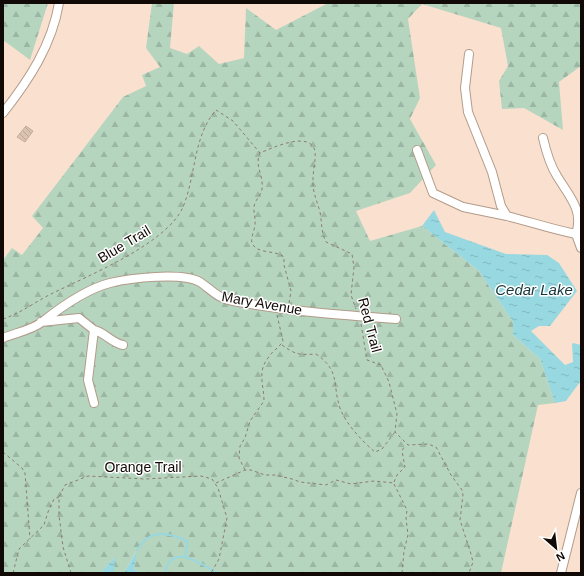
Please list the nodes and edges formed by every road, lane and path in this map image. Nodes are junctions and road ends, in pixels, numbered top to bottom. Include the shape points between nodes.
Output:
1 (59, 3) edge
2 (469, 54) dead end
3 (3, 113) edge
4 (543, 138) dead end
5 (417, 150) dead end
6 (260, 153) junction
7 (507, 216) junction
8 (576, 237) junction
9 (581, 248) edge
10 (282, 309) junction
11 (358, 317) junction
12 (3, 319) edge
13 (396, 319) dead end
14 (41, 322) junction
15 (94, 330) junction
16 (3, 338) edge
17 (282, 344) junction
18 (123, 345) dead end
19 (94, 403) dead end
20 (395, 432) junction
21 (406, 444) junction
22 (3, 452) edge
23 (245, 470) junction
24 (216, 483) junction
25 (394, 483) junction
26 (581, 493) edge
27 (60, 497) junction
28 (30, 539) junction
29 (13, 573) edge
30 (71, 573) edge
31 (211, 573) edge
32 (402, 573) edge
33 (469, 573) edge
34 (561, 573) edge

1 - 3 street via 51,35 38,62
2 - 7 street via 465,88 468,112 493,175 501,206
4 - 8 street via 556,176 578,212 579,225
5 - 7 street via 434,194 463,207
6 - 10 path via 257,162 262,191 255,202 256,223 252,242 258,249 284,257 291,298 289,304
6 - 11 path, Red Trail via 300,141 311,143 315,150 313,189 323,235 326,242 352,254 354,267 351,295
6 - 12 path, Blue Trail via 233,121 216,110 202,133 183,207 164,232 145,246 103,269
7 - 8 street
8 - 9 street
10 - 11 street, Mary Avenue
10 - 14 street, Mary Avenue via 220,298 199,282 190,279 136,278 109,283 88,292
10 - 17 path via 276,317 283,334
11 - 13 street, Mary Avenue
11 - 20 path, Red Trail via 362,325 367,360 381,365 389,382 397,414
14 - 15 street via 79,318
14 - 16 street, Mary Avenue
15 - 18 street
15 - 19 street via 88,380
17 - 20 path via 296,354 316,354 322,358 334,374 340,410 356,433 375,452 382,449
17 - 23 path via 268,357 261,371 264,401 250,421 239,452 240,463
20 - 21 path
21 - 25 path via 402,451 404,467 396,475
21 - 33 path via 428,444 436,447 462,490 460,520 471,554
22 - 28 path via 25,473
23 - 24 path
23 - 25 path via 326,485 336,480 351,484 374,481
24 - 27 path, Orange Trail via 201,476 123,479 88,476 65,486
24 - 31 path via 226,518 219,559
25 - 32 path via 407,510 408,535
26 - 34 street
27 - 28 path via 54,499 44,525
27 - 30 path via 61,535
28 - 29 path via 19,549

